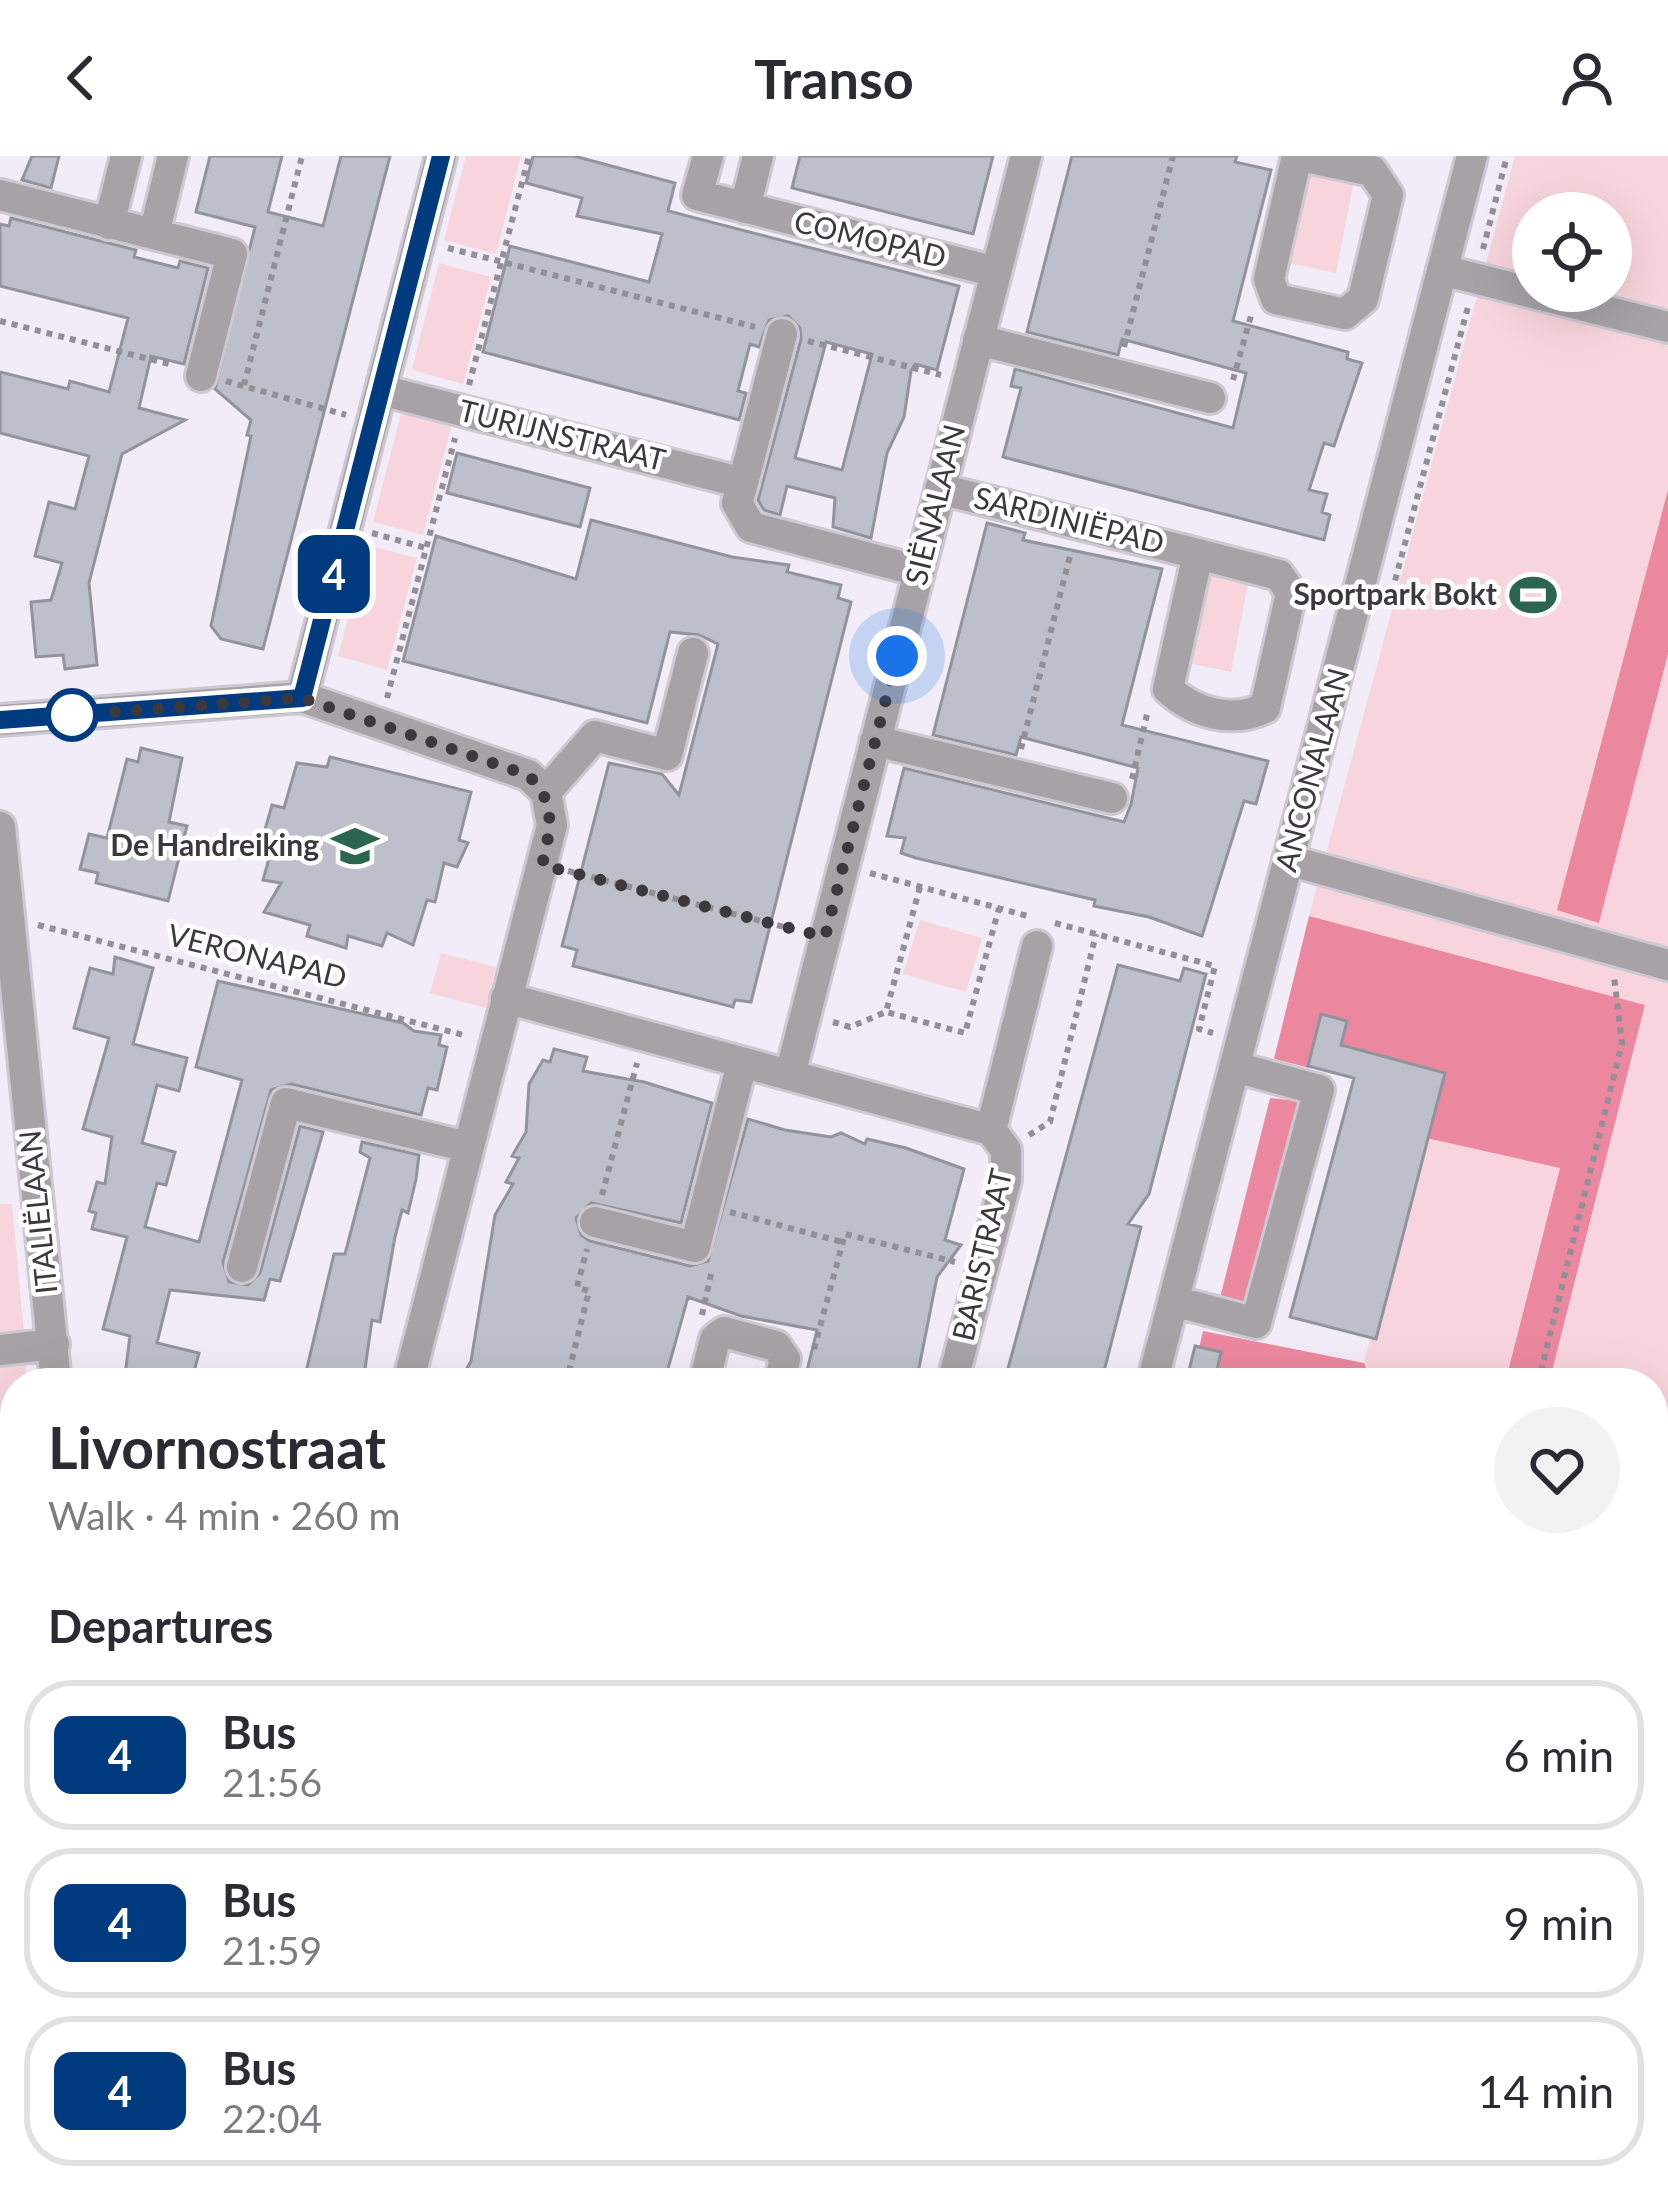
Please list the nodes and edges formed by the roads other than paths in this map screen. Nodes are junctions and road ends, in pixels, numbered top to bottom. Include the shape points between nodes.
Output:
1 (126, 156) edge
2 (173, 156) edge
3 (441, 156) edge
4 (708, 156) edge
5 (758, 156) edge
6 (1026, 156) edge
7 (1299, 156) edge
8 (1472, 156) edge
9 (0, 195) edge
10 (745, 208) junction
11 (110, 224) junction
12 (154, 234) junction
13 (1442, 270) junction
14 (996, 272) junction
15 (1668, 327) edge
16 (782, 334) road end
17 (978, 340) junction
18 (201, 376) road end
19 (381, 390) junction
20 (1210, 398) road end
21 (743, 483) junction
22 (940, 488) junction
23 (1198, 554) junction
24 (919, 571) junction
25 (693, 653) dead end
26 (302, 698) junction
27 (0, 720) edge
28 (875, 741) junction
29 (546, 792) junction
30 (1112, 798) road end
31 (0, 827) edge
32 (1288, 860) junction
33 (1037, 946) dead end
34 (1668, 965) edge
35 (506, 998) junction
36 (10, 1043) edge
37 (1238, 1054) junction
38 (742, 1063) junction
39 (790, 1075) junction
40 (999, 1140) junction
41 (467, 1147) junction
42 (595, 1222) dead end
43 (242, 1267) dead end
44 (1174, 1301) junction
45 (53, 1344) junction
46 (0, 1350) edge
47 (55, 1368) edge
48 (412, 1368) edge
49 (708, 1368) edge
50 (783, 1368) edge
51 (956, 1368) edge
52 (1157, 1368) edge

1 - 11 street
2 - 12 street
3 - 19 street
4 - 10 street, COMOPAD via 698,195
5 - 10 street
6 - 14 street, SIËNALAAN
7 - 7 street via 1270,279 1276,299 1345,314 1363,298 1388,195 1372,171
8 - 13 street, ANCONALAAN
9 - 11 street
10 - 14 street, COMOPAD
11 - 12 street
12 - 18 street via 232,254
13 - 15 street
13 - 32 street, ANCONALAAN
14 - 17 street, SIËNALAAN
16 - 21 street
17 - 20 street
17 - 22 street, SIËNALAAN
19 - 21 street, TURIJNSTRAAT
19 - 26 street
21 - 24 street via 737,503 751,527
22 - 23 street, SARDINIËPAD
22 - 24 street, SIËNALAAN
23 - 23 street, SARDINIËPAD via 1168,689 1187,706 1244,718 1265,708 1291,593 1279,574
24 - 28 street, SIËNALAAN
25 - 29 street via 667,755 595,736
26 - 27 street
26 - 29 street via 528,775
28 - 30 street
28 - 39 street, SIËNALAAN
29 - 35 street via 552,825
31 - 36 street, ITALIËLAAN
32 - 34 street
32 - 37 street, ANCONALAAN
33 - 40 street, BARISTRAAT
35 - 38 street, BARISTRAAT
35 - 41 street
36 - 45 street, ITALIËLAAN
37 - 44 street, ANCONALAAN
37 - 44 street via 1319,1090 1256,1323
38 - 39 street, BARISTRAAT
38 - 42 street via 694,1247
39 - 40 street, BARISTRAAT
40 - 51 street, BARISTRAAT via 1006,1180
41 - 43 street via 286,1102
41 - 48 street
44 - 52 street, ANCONALAAN
45 - 46 street
45 - 47 street, ITALIËLAAN
49 - 50 street via 724,1332 776,1346

